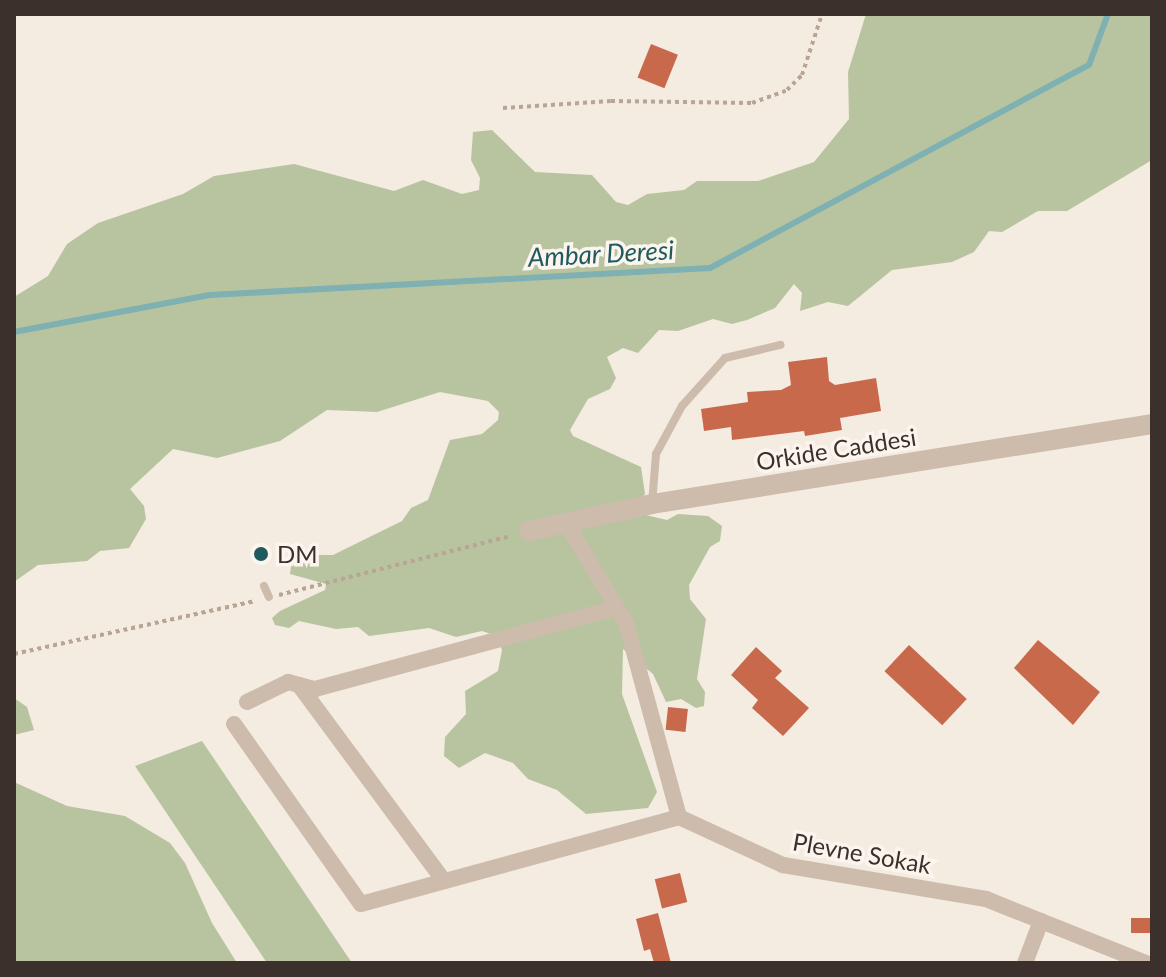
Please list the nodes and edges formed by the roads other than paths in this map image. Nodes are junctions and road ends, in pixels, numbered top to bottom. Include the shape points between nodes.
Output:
1 (780, 345) dead end
2 (1152, 424) edge
3 (652, 504) junction
4 (566, 523) junction
5 (529, 531) dead end
6 (264, 586) dead end
7 (269, 597) dead end
8 (616, 608) junction
9 (299, 685) junction
10 (247, 702) dead end
11 (234, 724) dead end
12 (679, 817) junction
13 (444, 881) junction
14 (1041, 921) junction
15 (1025, 963) edge
16 (1146, 963) edge

1 - 3 lane via 725,358 682,406 656,454
2 - 3 street, Orkide Caddesi
3 - 4 street, Orkide Caddesi
4 - 5 street, Orkide Caddesi
4 - 8 street
6 - 7 lane
8 - 9 street via 315,689
8 - 12 street via 626,623
9 - 10 street via 288,682
9 - 13 street
11 - 13 street via 361,904
12 - 13 street
12 - 14 street, Plevne Sokak via 783,865 986,899
14 - 15 street
14 - 16 street, Plevne Sokak

